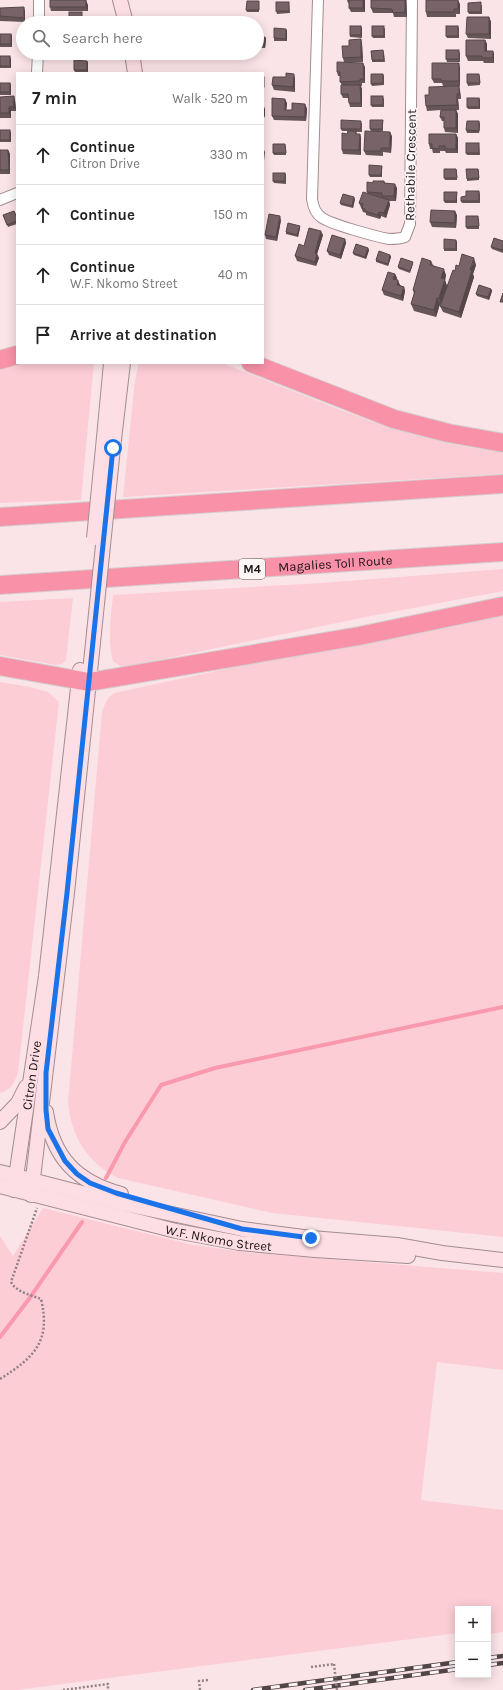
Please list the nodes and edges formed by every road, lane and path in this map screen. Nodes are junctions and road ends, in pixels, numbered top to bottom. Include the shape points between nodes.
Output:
1 (39, 0) edge
2 (120, 0) edge
3 (127, 0) edge
4 (318, 0) edge
5 (412, 0) edge
6 (39, 16) edge
7 (124, 16) edge
8 (130, 16) edge
9 (38, 60) edge
10 (133, 60) edge
11 (37, 72) edge
12 (135, 72) edge
13 (16, 193) edge
14 (0, 200) edge
15 (16, 355) edge
16 (0, 360) edge
17 (111, 364) edge
18 (123, 364) edge
19 (254, 364) edge
20 (503, 443) edge
21 (108, 448) junction
22 (503, 484) edge
23 (0, 517) edge
24 (503, 552) edge
25 (0, 585) edge
26 (503, 606) edge
27 (0, 666) edge
28 (84, 682) junction
29 (40, 1070) junction
30 (0, 1122) edge
31 (0, 1172) edge
32 (16, 1176) junction
33 (33, 1180) junction
34 (0, 1186) edge
35 (14, 1190) junction
36 (35, 1196) junction
37 (242, 1229) junction
38 (442, 1253) junction
39 (503, 1260) edge
40 (0, 1378) edge
41 (311, 1667) dead end
42 (208, 1680) dead end
43 (63, 1690) edge
44 (108, 1690) edge
45 (200, 1690) edge
46 (337, 1690) edge

1 - 6 street
2 - 7 main road
3 - 8 main road
4 - 5 street, Rethabile Crescent via 312,198 314,209 321,218 332,223 398,239 405,237 410,224
9 - 11 street
10 - 12 main road
13 - 14 street
15 - 16 highway
17 - 21 main road, Citron Drive
18 - 21 main road, Citron Drive
19 - 20 highway via 394,419 448,433
21 - 28 main road, Citron Drive, bridge
22 - 23 highway
24 - 25 highway, Magalies Toll Route / M4
26 - 28 highway via 352,637
27 - 28 highway
28 - 29 main road, Citron Drive via 67,893
29 - 30 main road via 18,1103
29 - 32 main road, Citron Drive
29 - 33 main road, Citron Drive
29 - 37 main road via 48,1129 65,1161 77,1174 90,1183 116,1193
31 - 32 main road, W.F. Nkomo Street
32 - 33 main road, W.F. Nkomo Street
32 - 35 main road, Citron Drive
33 - 36 main road, Citron Drive
33 - 37 main road, W.F. Nkomo Street via 125,1204
34 - 35 main road, W.F. Nkomo Street
35 - 36 main road, W.F. Nkomo Street
36 - 38 main road, W.F. Nkomo Street via 240,1244 404,1256
36 - 40 path via 11,1282 19,1290 41,1299 45,1314 43,1335 32,1355
37 - 38 main road, W.F. Nkomo Street via 397,1245
38 - 39 main road, W.F. Nkomo Street
41 - 46 path, bridge via 334,1664
42 - 45 path via 199,1681
43 - 44 path via 108,1684

